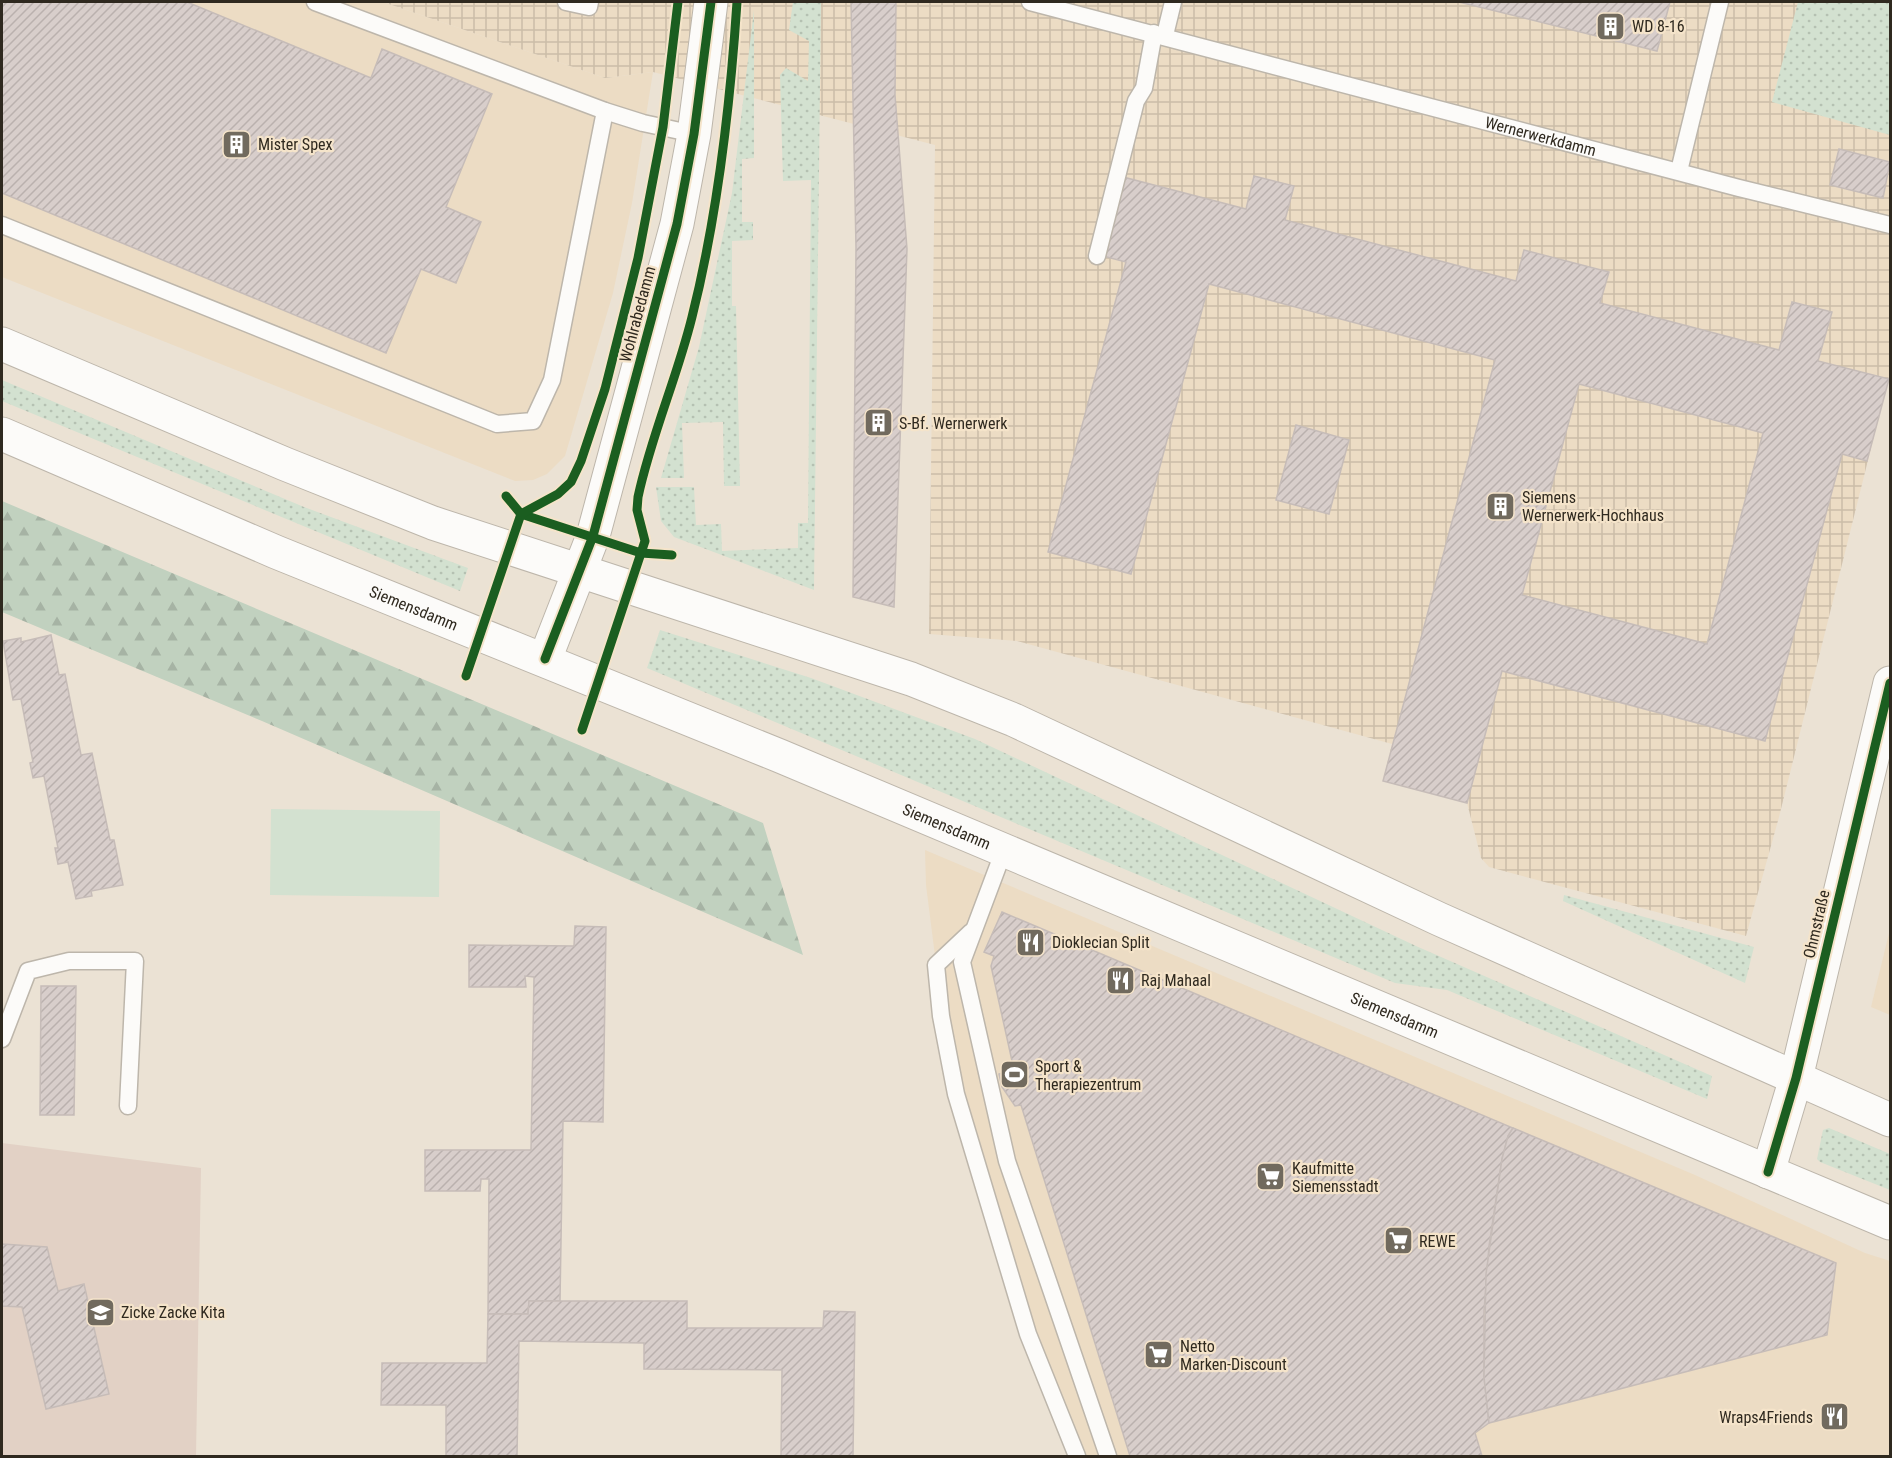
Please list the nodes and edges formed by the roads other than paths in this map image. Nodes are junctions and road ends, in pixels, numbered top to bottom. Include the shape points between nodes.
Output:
1 (315, 2) edge
2 (566, 2) edge
3 (590, 2) edge
4 (711, 2) edge
5 (1030, 2) edge
6 (1173, 2) edge
7 (1720, 2) edge
8 (1159, 34) junction
9 (605, 111) junction
10 (694, 134) junction
11 (1679, 171) junction
12 (2, 225) edge
13 (1890, 225) edge
14 (1097, 256) dead end
15 (2, 344) edge
16 (2, 434) edge
17 (580, 572) junction
18 (545, 659) junction
19 (1890, 683) edge
20 (1004, 850) junction
21 (974, 930) junction
22 (2, 1039) edge
23 (1796, 1078) junction
24 (128, 1106) dead end
25 (1890, 1120) edge
26 (1768, 1172) junction
27 (1890, 1223) edge
28 (1077, 1456) edge
29 (1108, 1456) edge

1 - 9 lane
2 - 3 lane via 589,7
4 - 10 main road, Wohlrabedamm
5 - 8 lane, Wernerwerkdamm
6 - 8 lane
7 - 11 lane
8 - 11 lane, Wernerwerkdamm
8 - 14 lane via 1144,88 1136,101
9 - 10 lane
9 - 12 lane via 552,380 533,421 497,424
10 - 17 main road, Wohlrabedamm via 677,224
11 - 13 lane, Wernerwerkdamm
15 - 17 main road via 368,498
16 - 18 main road, Siemensdamm via 276,552
17 - 18 main road, Wohlrabedamm
17 - 23 main road via 911,679 1014,720 1439,919
18 - 20 main road, Siemensdamm
19 - 23 main road, Ohmstraße
20 - 21 lane
20 - 26 main road, Siemensdamm
21 - 28 lane via 936,964 956,1094 1029,1335
21 - 29 lane via 962,962 1007,1161
22 - 24 lane via 28,971 69,961 135,961
23 - 25 main road
23 - 26 main road, Ohmstraße
26 - 27 main road, Siemensdamm

